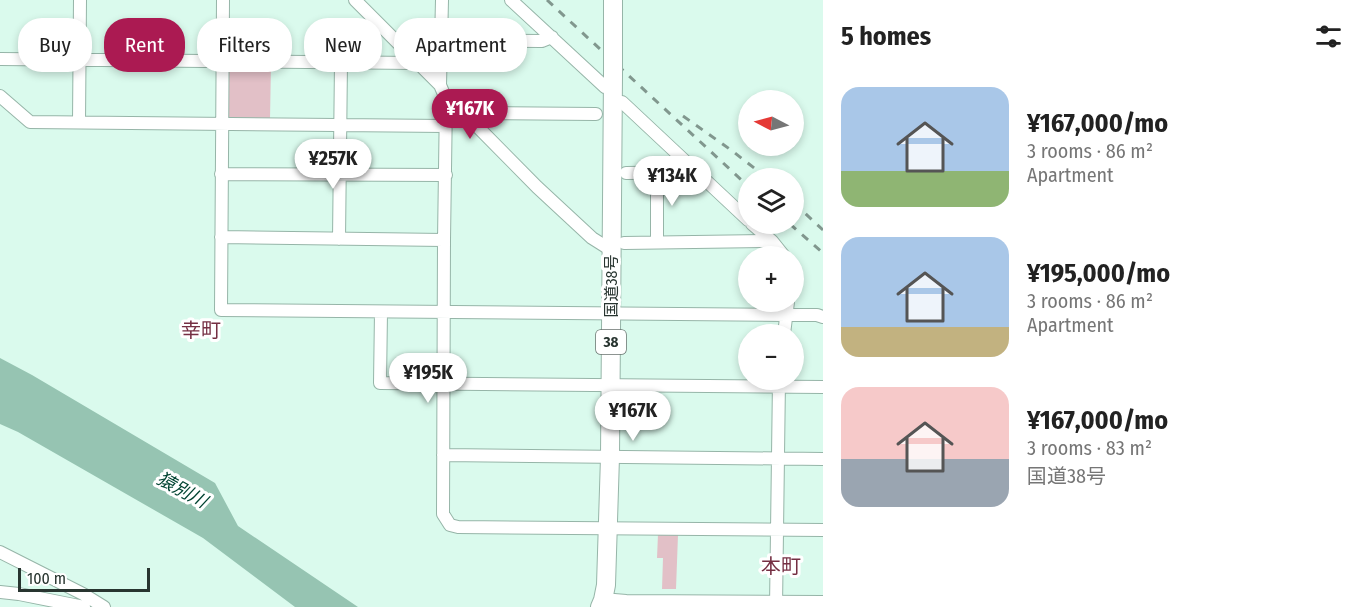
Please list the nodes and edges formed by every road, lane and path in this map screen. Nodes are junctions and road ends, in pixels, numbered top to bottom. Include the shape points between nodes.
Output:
1 (80, 0) edge
2 (223, 0) edge
3 (355, 0) edge
4 (442, 0) edge
5 (511, 0) edge
6 (613, 0) edge
7 (80, 18) edge
8 (223, 18) edge
9 (442, 18) edge
10 (552, 37) junction
11 (394, 40) edge
12 (527, 41) edge
13 (0, 58) edge
14 (18, 58) edge
15 (92, 60) edge
16 (197, 61) edge
17 (79, 72) edge
18 (223, 72) edge
19 (341, 72) edge
20 (426, 72) edge
21 (440, 72) edge
22 (609, 81) junction
23 (440, 85) junction
24 (0, 96) edge
25 (446, 99) junction
26 (622, 102) dead end
27 (596, 114) dead end
28 (472, 121) junction
29 (79, 122) junction
30 (222, 124) junction
31 (340, 125) junction
32 (446, 126) junction
33 (657, 172) junction
34 (696, 172) junction
35 (626, 173) dead end
36 (221, 174) junction
37 (340, 175) junction
38 (446, 175) junction
39 (738, 211) edge
40 (764, 234) edge
41 (221, 237) junction
42 (339, 239) junction
43 (444, 240) junction
44 (772, 241) junction
45 (657, 242) junction
46 (618, 246) junction
47 (776, 246) edge
48 (381, 312) junction
49 (444, 312) junction
50 (787, 312) edge
51 (611, 313) junction
52 (787, 315) junction
53 (823, 317) edge
54 (786, 324) edge
55 (738, 383) edge
56 (443, 384) junction
57 (610, 384) junction
58 (804, 385) edge
59 (823, 387) edge
60 (779, 390) edge
61 (443, 455) junction
62 (610, 457) junction
63 (777, 458) junction
64 (823, 459) edge
65 (608, 529) junction
66 (776, 530) junction
67 (823, 530) edge
68 (0, 552) edge
69 (0, 592) edge
70 (602, 603) edge
71 (823, 604) edge
72 (776, 605) edge
73 (84, 607) edge
74 (104, 607) edge

1 - 7 street
2 - 8 street
3 - 11 street
4 - 9 street
5 - 10 street
6 - 22 highway, 国道38号 / 38, bridge
10 - 12 street
10 - 22 street
13 - 14 street
15 - 16 street
17 - 29 street
18 - 30 street
19 - 31 street
20 - 23 street
21 - 23 street
22 - 46 highway, 国道38号 / 38
23 - 25 street
24 - 29 street via 30,122
25 - 28 street
25 - 32 street
26 - 34 street
27 - 28 street via 487,112
28 - 46 street via 592,238
29 - 30 street
30 - 31 street
30 - 36 street
31 - 32 street
31 - 37 street
32 - 38 street
33 - 34 street
33 - 35 street
33 - 45 street
34 - 39 street
36 - 37 street
36 - 41 street
37 - 38 street
37 - 42 street
38 - 43 street
40 - 44 street
41 - 42 street
41 - 48 street via 221,310
42 - 43 street
43 - 49 street
44 - 45 street
44 - 47 street
45 - 46 street
46 - 51 highway, 国道38号 / 38
48 - 49 street
48 - 56 street via 380,383
49 - 51 street
49 - 56 street
50 - 52 street
51 - 52 street
51 - 57 highway, 国道38号 / 38
52 - 53 street
52 - 54 street
55 - 57 street
56 - 57 street
56 - 61 street
57 - 62 highway, 国道38号 / 38
58 - 59 street
60 - 63 street
61 - 62 street
61 - 65 street via 443,514 450,525
62 - 63 street
62 - 65 highway, 国道38号 / 38
63 - 64 street
63 - 66 street
65 - 66 street
65 - 70 highway, 国道38号 / 38
66 - 67 street
66 - 72 street
68 - 74 street
69 - 73 street
70 - 72 main road
71 - 72 main road

